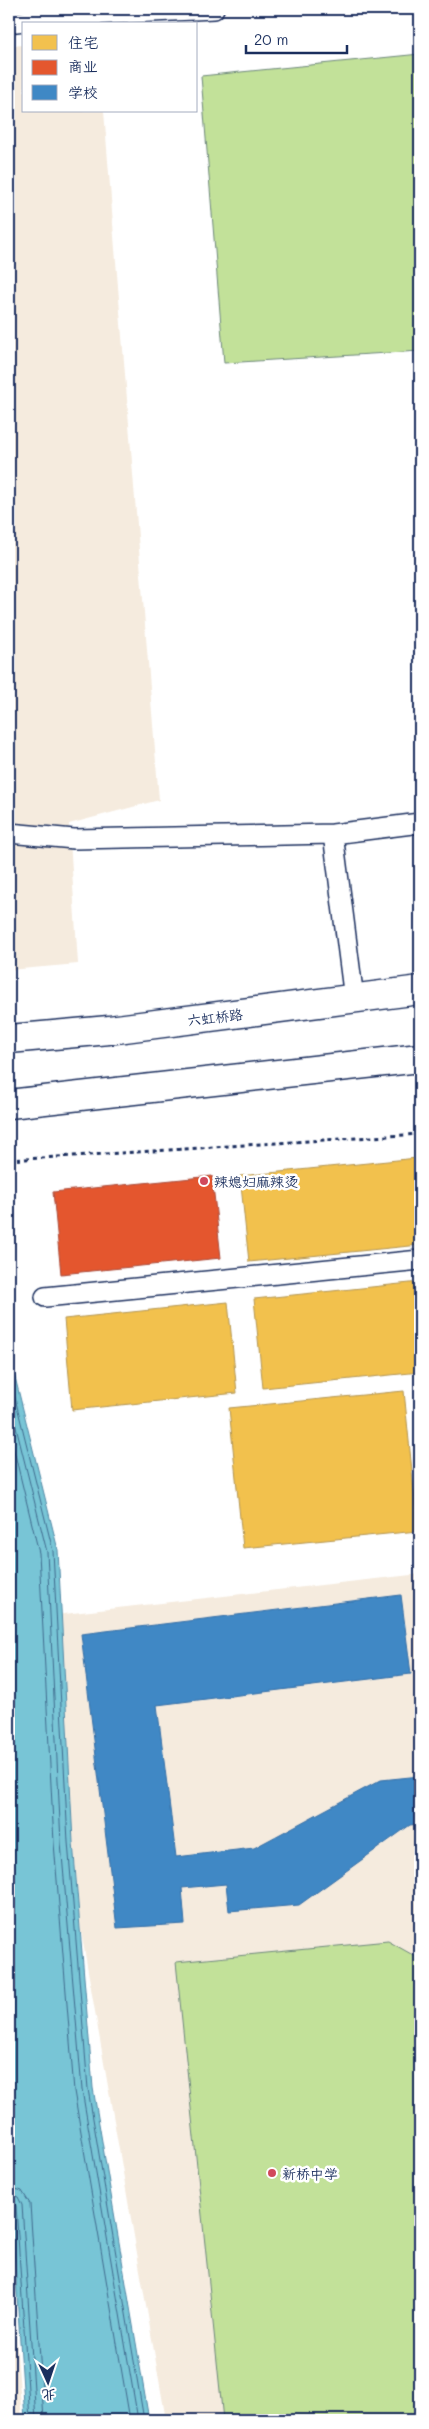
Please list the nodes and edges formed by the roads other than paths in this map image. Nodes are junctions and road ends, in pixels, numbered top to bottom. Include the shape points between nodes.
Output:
1 (214, 9) edge
2 (9, 23) edge
3 (420, 823) edge
4 (9, 833) edge
5 (333, 834) junction
6 (420, 990) edge
7 (354, 999) junction
8 (9, 1039) edge
9 (420, 1058) edge
10 (9, 1104) edge
11 (420, 1260) edge
12 (45, 1297) dead end

1 - 2 lane via 50,17
3 - 5 lane
4 - 5 lane via 74,839
5 - 7 lane
6 - 7 main road, 六虹桥路
7 - 8 main road, 六虹桥路 via 110,1030
9 - 10 main road
11 - 12 lane

